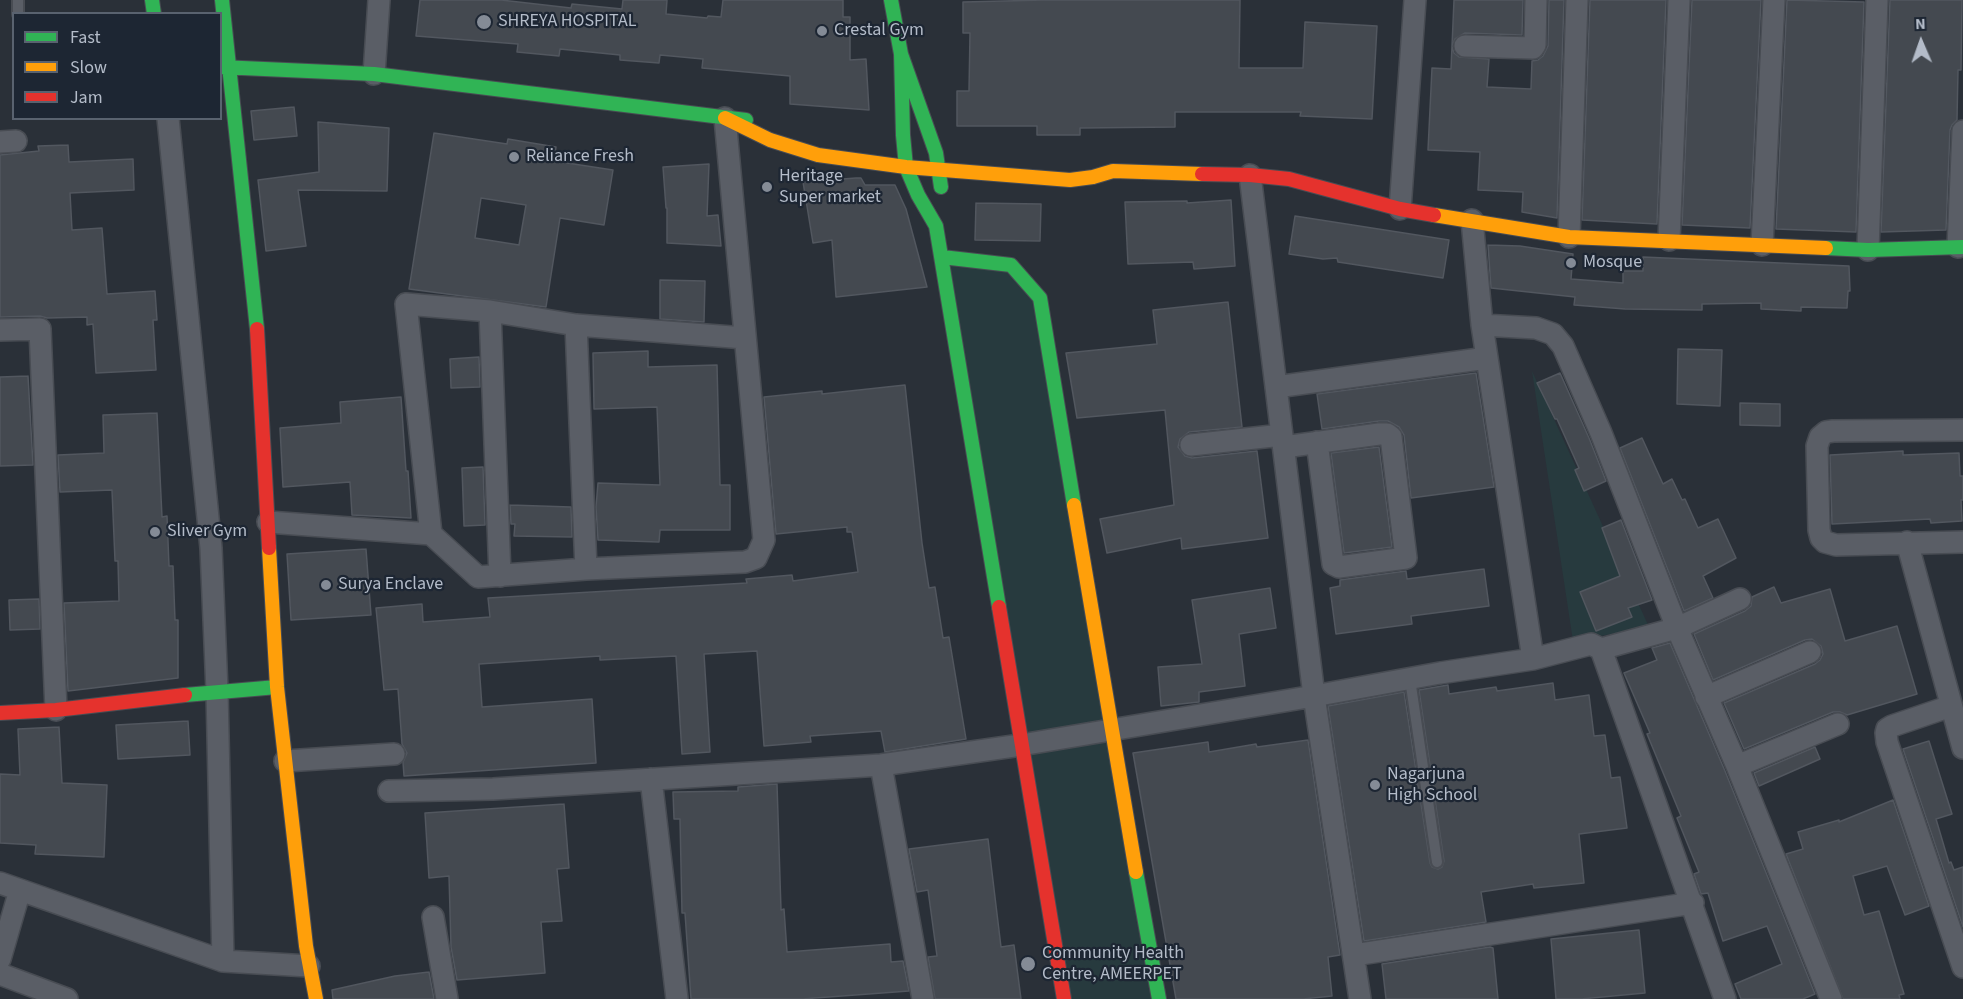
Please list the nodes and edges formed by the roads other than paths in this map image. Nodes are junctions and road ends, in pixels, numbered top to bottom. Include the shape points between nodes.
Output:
1 (222, 0) edge
2 (379, 0) edge
3 (891, 0) edge
4 (1415, 0) edge
5 (1536, 0) edge
6 (1577, 0) edge
7 (1679, 0) edge
8 (1774, 0) edge
9 (1877, 0) edge
10 (1465, 46) dead end
11 (901, 54) junction
12 (225, 67) edge
13 (374, 74) junction
14 (725, 118) junction
15 (168, 120) edge
16 (759, 121) dead end
17 (1963, 131) edge
18 (920, 152) junction
19 (1092, 163) dead end
20 (906, 167) junction
21 (940, 170) junction
22 (1113, 171) junction
23 (1250, 175) junction
24 (1400, 209) junction
25 (1472, 220) junction
26 (936, 226) junction
27 (1569, 237) junction
28 (1669, 240) junction
29 (1762, 245) junction
30 (1961, 247) edge
31 (1868, 250) junction
32 (942, 257) junction
33 (490, 311) junction
34 (576, 325) junction
35 (1482, 325) junction
36 (0, 330) edge
37 (745, 338) junction
38 (1487, 358) junction
39 (1276, 387) junction
40 (1963, 430) edge
41 (1283, 441) junction
42 (1317, 442) junction
43 (1191, 445) dead end
44 (268, 522) junction
45 (431, 534) junction
46 (1907, 542) junction
47 (1963, 542) edge
48 (1331, 546) junction
49 (1296, 550) junction
50 (586, 569) junction
51 (500, 576) junction
52 (1740, 599) dead end
53 (1677, 627) junction
54 (1601, 649) junction
55 (1810, 652) dead end
56 (1533, 659) junction
57 (1410, 679) junction
58 (277, 687) junction
59 (217, 691) junction
60 (1314, 696) junction
61 (1706, 697) junction
62 (1951, 706) junction
63 (56, 710) junction
64 (0, 713) edge
65 (1838, 724) dead end
66 (1111, 730) junction
67 (1021, 745) junction
68 (1963, 748) edge
69 (394, 754) dead end
70 (285, 761) junction
71 (881, 765) junction
72 (1737, 766) junction
73 (651, 779) junction
74 (389, 791) dead end
75 (1437, 862) dead end
76 (10, 887) edge
77 (1693, 903) junction
78 (433, 917) dead end
79 (1354, 955) junction
80 (0, 959) edge
81 (223, 961) junction
82 (309, 966) junction
83 (1963, 967) edge
84 (0, 974) edge
85 (68, 999) edge
86 (316, 999) edge
87 (447, 999) edge
88 (677, 999) edge
89 (923, 999) edge
90 (1064, 999) edge
91 (1159, 999) edge
92 (1360, 999) edge
93 (1725, 999) edge
94 (1831, 999) edge

1 - 12 main road
2 - 13 street
3 - 11 main road
4 - 24 street
5 - 10 street via 1533,48
6 - 27 street
7 - 28 street
8 - 29 street
9 - 31 street
11 - 18 main road
11 - 18 main road
12 - 13 main road
12 - 44 main road via 258,340
13 - 14 main road
14 - 16 main road
14 - 20 main road via 770,140 818,155
14 - 37 street
15 - 59 street via 211,548
17 - 30 street
18 - 20 main road
18 - 21 main road
19 - 22 main road
20 - 21 main road
20 - 26 main road
21 - 22 main road via 1070,180
21 - 26 main road
22 - 23 main road
23 - 24 main road via 1289,179
23 - 39 street
24 - 25 main road
25 - 27 main road
25 - 35 street
26 - 32 main road
27 - 28 main road
28 - 29 main road
29 - 31 main road
30 - 31 main road
32 - 66 main road via 1011,265 1040,298
32 - 67 main road
33 - 34 street
33 - 45 street via 406,304
33 - 51 street
34 - 37 street
34 - 50 street
35 - 38 street
35 - 53 street via 1536,328 1553,334 1563,346
36 - 63 street via 40,328
37 - 50 street via 764,540 756,558 745,562
38 - 39 street
38 - 56 street
39 - 41 street
40 - 46 street via 1833,431 1826,432 1817,442 1821,538 1836,545
41 - 42 street
41 - 43 street
41 - 49 street
42 - 48 street
42 - 48 street via 1379,434 1391,437 1407,557 1336,567
44 - 45 street
44 - 58 main road
45 - 51 street via 478,577
46 - 47 street
46 - 62 street
48 - 49 street
49 - 60 street
50 - 51 street
52 - 53 street
53 - 54 street
53 - 61 street
54 - 56 street via 1591,644
54 - 77 street
55 - 61 street
56 - 57 street
57 - 60 street
57 - 75 lane
58 - 59 main road
58 - 70 main road
59 - 63 main road
59 - 81 street
60 - 66 street
60 - 79 street
61 - 72 street
62 - 68 street
62 - 83 street via 1892,726 1886,733
63 - 64 main road
65 - 72 street
66 - 67 street
66 - 91 main road
67 - 71 street
67 - 90 main road
69 - 70 street
70 - 82 main road
71 - 73 street
71 - 89 street
72 - 94 street
73 - 74 street
73 - 88 street
76 - 80 street
76 - 81 street
77 - 79 street
77 - 93 street
78 - 87 street
79 - 92 street
81 - 82 street
82 - 86 main road
84 - 85 street

